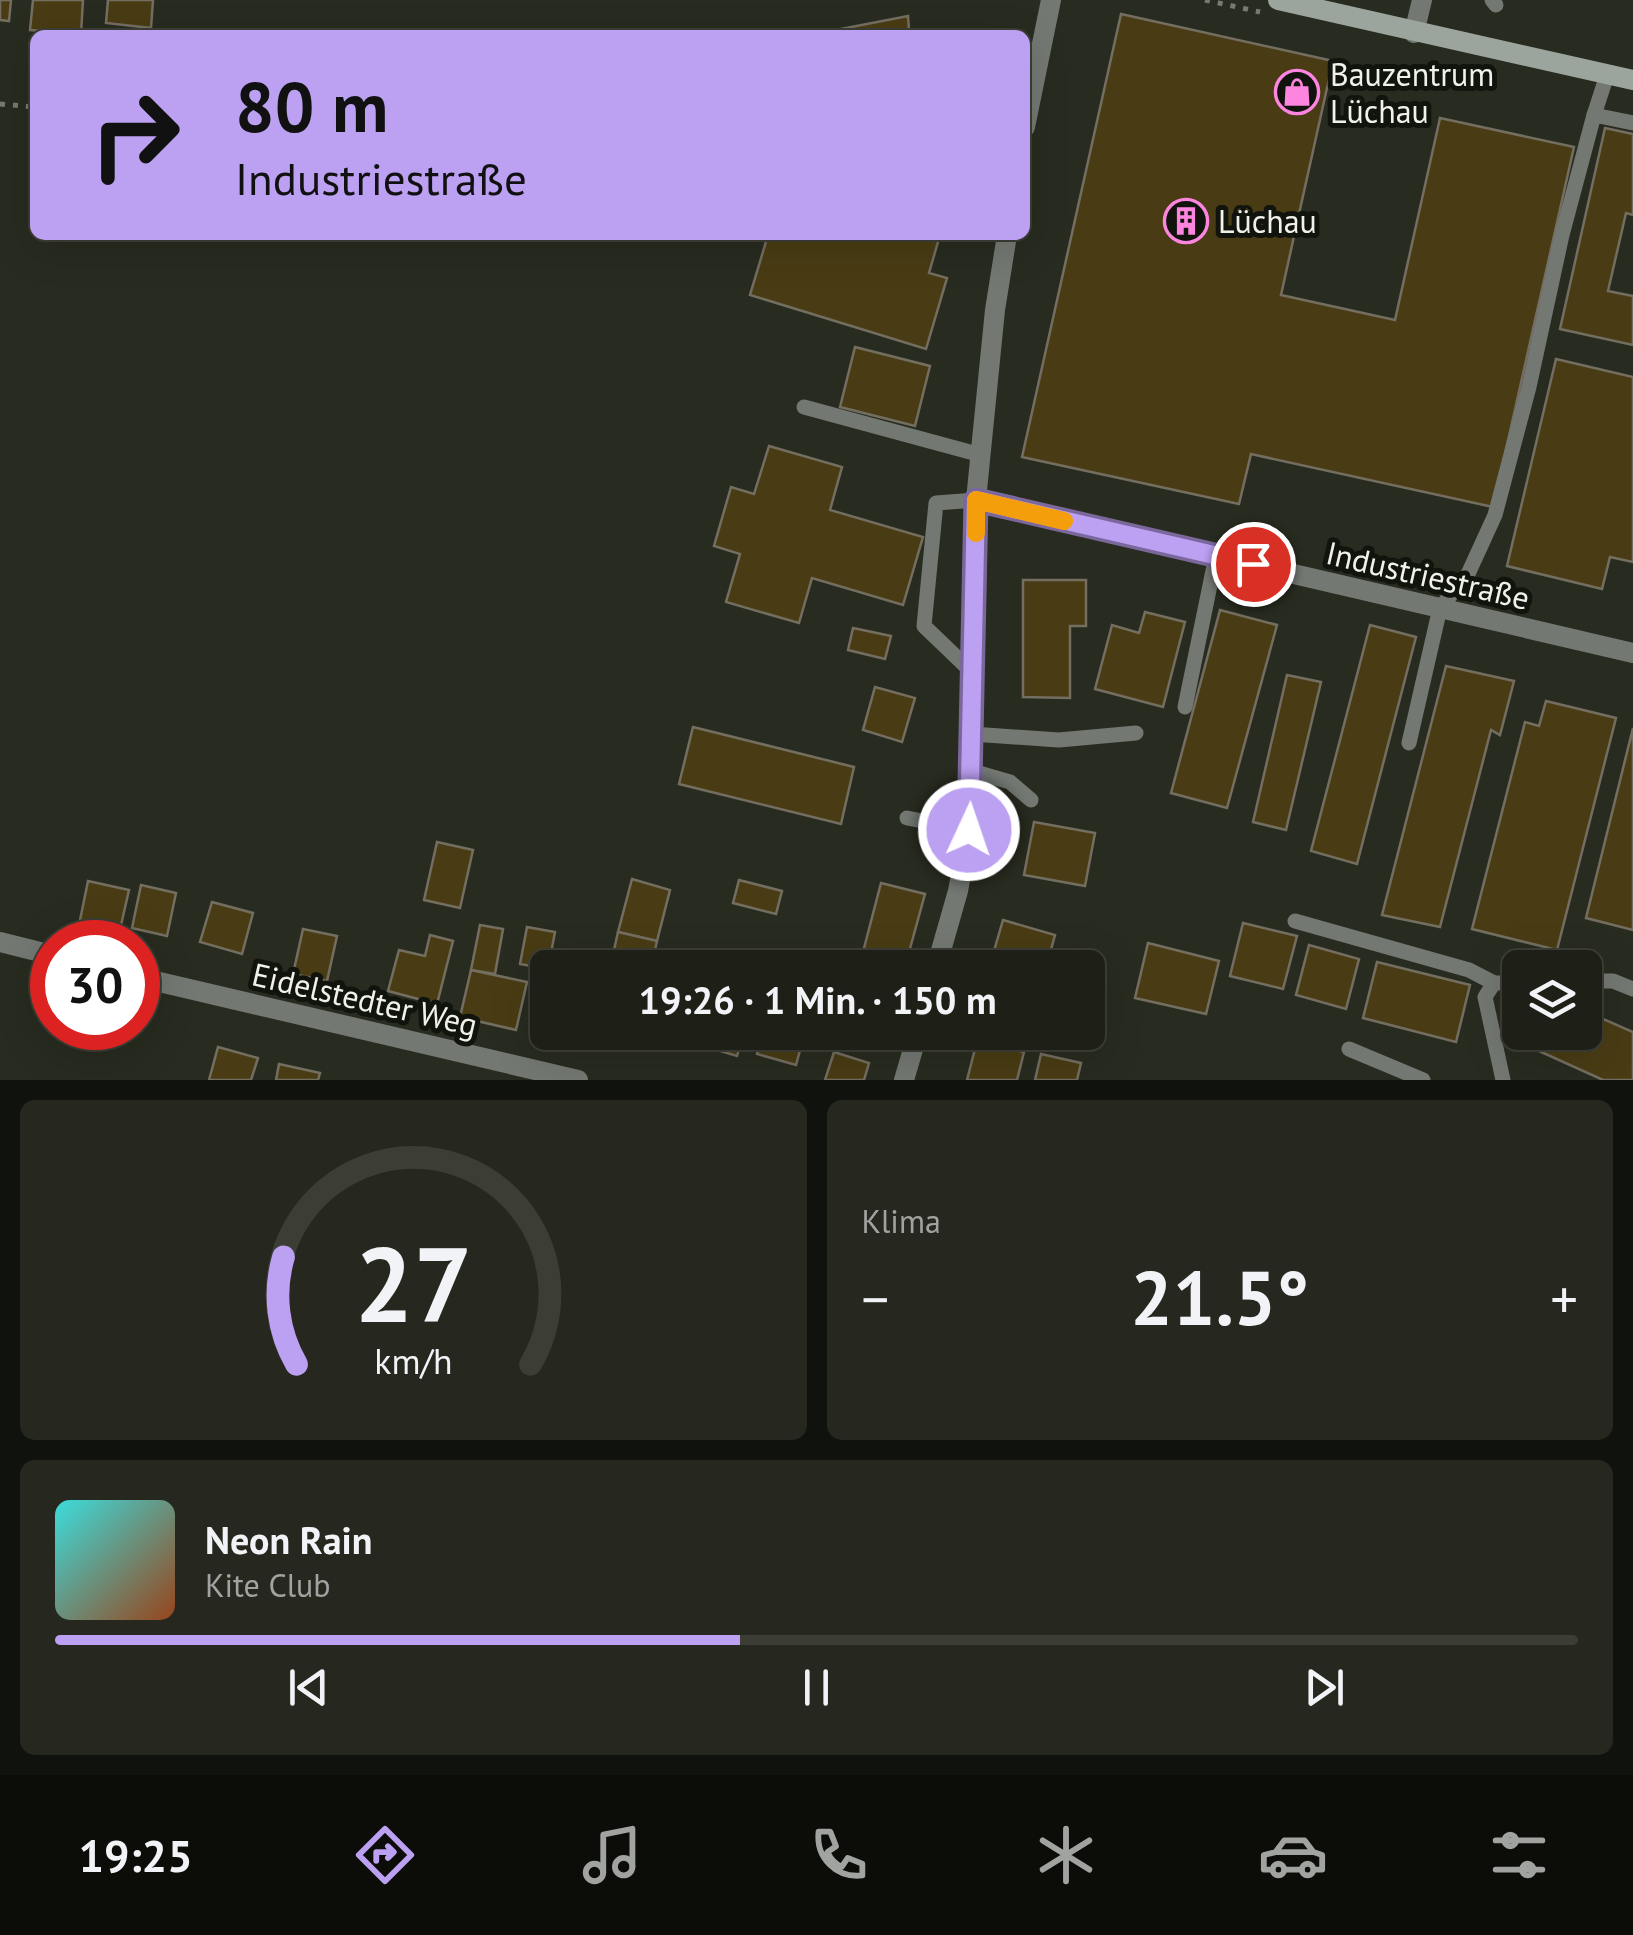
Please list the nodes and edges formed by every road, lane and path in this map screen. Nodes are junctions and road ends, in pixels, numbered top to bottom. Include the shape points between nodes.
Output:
1 (1051, 0) edge
2 (1278, 0) edge
3 (1422, 0) edge
4 (1414, 33) junction
5 (1607, 75) junction
6 (1633, 80) edge
7 (1030, 103) edge
8 (0, 104) edge
9 (30, 107) edge
10 (1594, 115) junction
11 (1633, 123) edge
12 (1006, 240) edge
13 (804, 407) dead end
14 (981, 456) junction
15 (976, 500) junction
16 (1216, 556) junction
17 (1440, 608) junction
18 (1633, 653) edge
19 (973, 673) junction
20 (1185, 708) dead end
21 (1136, 733) dead end
22 (972, 734) junction
23 (1409, 743) dead end
24 (972, 770) junction
25 (1031, 800) dead end
26 (907, 818) dead end
27 (969, 830) junction
28 (1295, 920) dead end
29 (0, 942) edge
30 (30, 950) edge
31 (941, 950) edge
32 (1602, 980) edge
33 (160, 982) edge
34 (1494, 983) junction
35 (1502, 983) edge
36 (1633, 989) edge
37 (1349, 1049) dead end
38 (913, 1050) edge
39 (578, 1080) edge
40 (904, 1080) edge
41 (1422, 1080) edge
42 (1503, 1080) edge

1 - 7 street
2 - 4 street
3 - 4 street
4 - 5 street
5 - 6 street
5 - 10 lane
8 - 9 path
10 - 11 lane
10 - 17 lane via 1496,515 1468,574
12 - 14 street
13 - 14 lane
14 - 15 street
15 - 16 street, Industriestraße
15 - 19 street
15 - 19 lane via 936,503 924,626
16 - 17 street, Industriestraße
16 - 20 lane
17 - 18 street, Industriestraße
17 - 23 lane
19 - 22 street
21 - 22 lane via 1058,740
22 - 24 street
24 - 25 lane via 1010,782
24 - 27 street
26 - 27 lane
27 - 31 street
28 - 34 lane
29 - 30 street
32 - 36 lane
33 - 39 street, Eidelstedter Weg
34 - 35 lane
34 - 42 lane via 1485,997
37 - 41 lane
38 - 40 street

